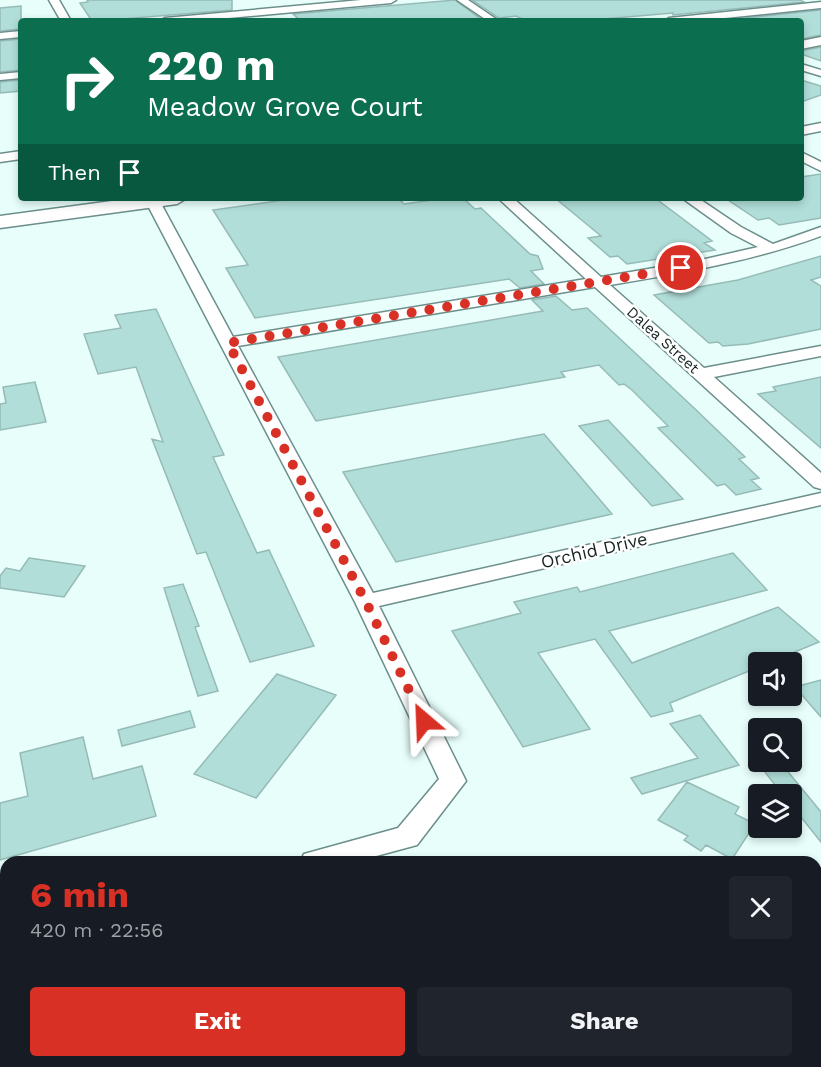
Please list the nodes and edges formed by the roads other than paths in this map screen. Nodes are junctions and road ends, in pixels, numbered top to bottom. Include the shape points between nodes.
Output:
1 (54, 0) edge
2 (236, 0) edge
3 (391, 0) edge
4 (462, 0) edge
5 (821, 5) edge
6 (249, 13) junction
7 (64, 18) edge
8 (196, 18) edge
9 (489, 18) edge
10 (703, 18) edge
11 (18, 34) edge
12 (0, 36) edge
13 (821, 41) edge
14 (804, 44) edge
15 (804, 68) edge
16 (821, 74) edge
17 (18, 75) edge
18 (0, 77) edge
19 (821, 127) edge
20 (804, 130) edge
21 (18, 155) edge
22 (0, 158) edge
23 (804, 158) edge
24 (821, 167) edge
25 (152, 201) edge
26 (508, 201) edge
27 (693, 201) edge
28 (0, 222) edge
29 (821, 231) edge
30 (772, 249) junction
31 (598, 282) junction
32 (228, 343) junction
33 (821, 351) edge
34 (701, 374) junction
35 (821, 483) edge
36 (821, 499) edge
37 (366, 602) junction
38 (336, 856) edge

1 - 7 street
2 - 6 street
3 - 6 street
4 - 9 street
5 - 10 street
6 - 8 street
11 - 12 street
13 - 14 street
15 - 16 street
17 - 18 street
19 - 20 street
21 - 22 street
23 - 24 street
25 - 28 street
25 - 32 street
26 - 31 street, Dalea Street
27 - 30 street
29 - 30 street
30 - 31 street
31 - 32 street
31 - 34 street, Dalea Street
32 - 37 street
33 - 34 street
34 - 35 street, Dalea Street
36 - 37 street, Orchid Drive
37 - 38 street via 453,781 407,837

